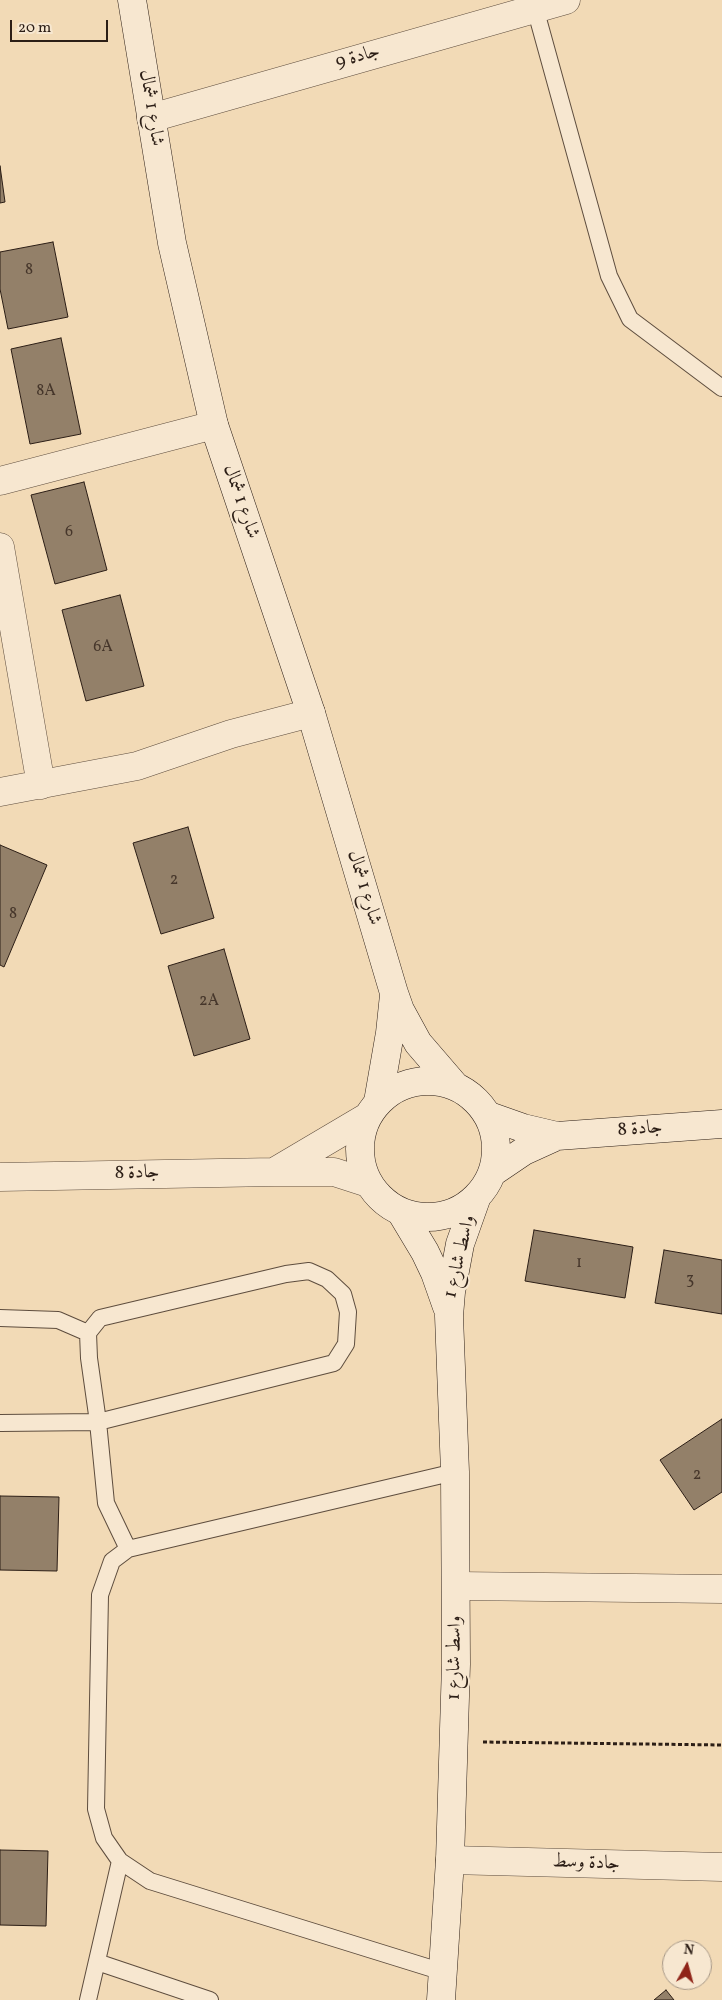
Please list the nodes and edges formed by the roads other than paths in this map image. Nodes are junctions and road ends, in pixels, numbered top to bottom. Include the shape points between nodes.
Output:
1 (132, 0) edge
2 (566, 0) edge
3 (535, 8) junction
4 (151, 118) junction
5 (722, 388) edge
6 (214, 425) junction
7 (0, 481) edge
8 (0, 547) edge
9 (311, 713) junction
10 (41, 785) junction
11 (0, 792) edge
12 (394, 993) junction
13 (455, 1086) junction
14 (372, 1110) junction
15 (489, 1116) junction
16 (722, 1124) edge
17 (557, 1136) junction
18 (274, 1172) junction
19 (493, 1172) junction
20 (0, 1177) edge
21 (368, 1183) junction
22 (476, 1199) junction
23 (401, 1212) junction
24 (449, 1316) junction
25 (0, 1318) edge
26 (88, 1332) junction
27 (98, 1422) junction
28 (0, 1423) edge
29 (455, 1472) junction
30 (128, 1548) junction
31 (457, 1586) junction
32 (722, 1589) edge
33 (450, 1860) junction
34 (120, 1861) junction
35 (722, 1867) edge
36 (97, 1962) junction
37 (443, 1972) junction
38 (88, 2000) edge
39 (210, 2000) edge
40 (441, 2000) edge

1 - 4 street, شارع 1 شمال
2 - 3 street, جادة 9
3 - 4 street, جادة 9
3 - 5 lane via 609,276 630,319
4 - 6 street, شارع 1 شمال via 172,243
6 - 7 street
6 - 9 street, شارع 1 شمال
8 - 10 street
9 - 10 street via 231,734 137,766
9 - 12 street, شارع 1 شمال
10 - 11 street
12 - 13 street, شارع 1 شمال via 418,1043
12 - 14 street, شارع 1 شمال via 390,1033
13 - 14 street via 435,1081 414,1082 394,1089
13 - 15 street via 474,1098
14 - 18 street, جادة 8
14 - 21 street via 360,1139 360,1162
15 - 17 street, جادة 8
15 - 19 street via 497,1144
16 - 17 street, جادة 8
17 - 19 street, جادة 8 via 524,1151
18 - 20 street, جادة 8
18 - 21 street, جادة 8 via 334,1172
19 - 22 street
21 - 23 street via 382,1200
22 - 23 street via 441,1217 421,1218
22 - 24 street, واسط شارع 1 via 460,1244
23 - 24 street, واسط شارع 1 via 435,1273
24 - 29 street, واسط شارع 1
25 - 26 lane via 58,1320
26 - 27 lane
26 - 27 lane via 100,1318 309,1271 327,1279 343,1294 348,1312 346,1344 334,1363
27 - 28 lane
27 - 30 lane via 106,1503
29 - 30 lane
29 - 31 street, واسط شارع 1
30 - 34 lane via 112,1561 100,1595 96,1809 104,1838
31 - 32 street
31 - 33 street, واسط شارع 1
33 - 35 street, جادة وسط
33 - 37 street, واسط شارع 1
34 - 36 lane
34 - 37 lane via 150,1881
36 - 38 lane
36 - 39 lane
37 - 40 street, واسط شارع 1

